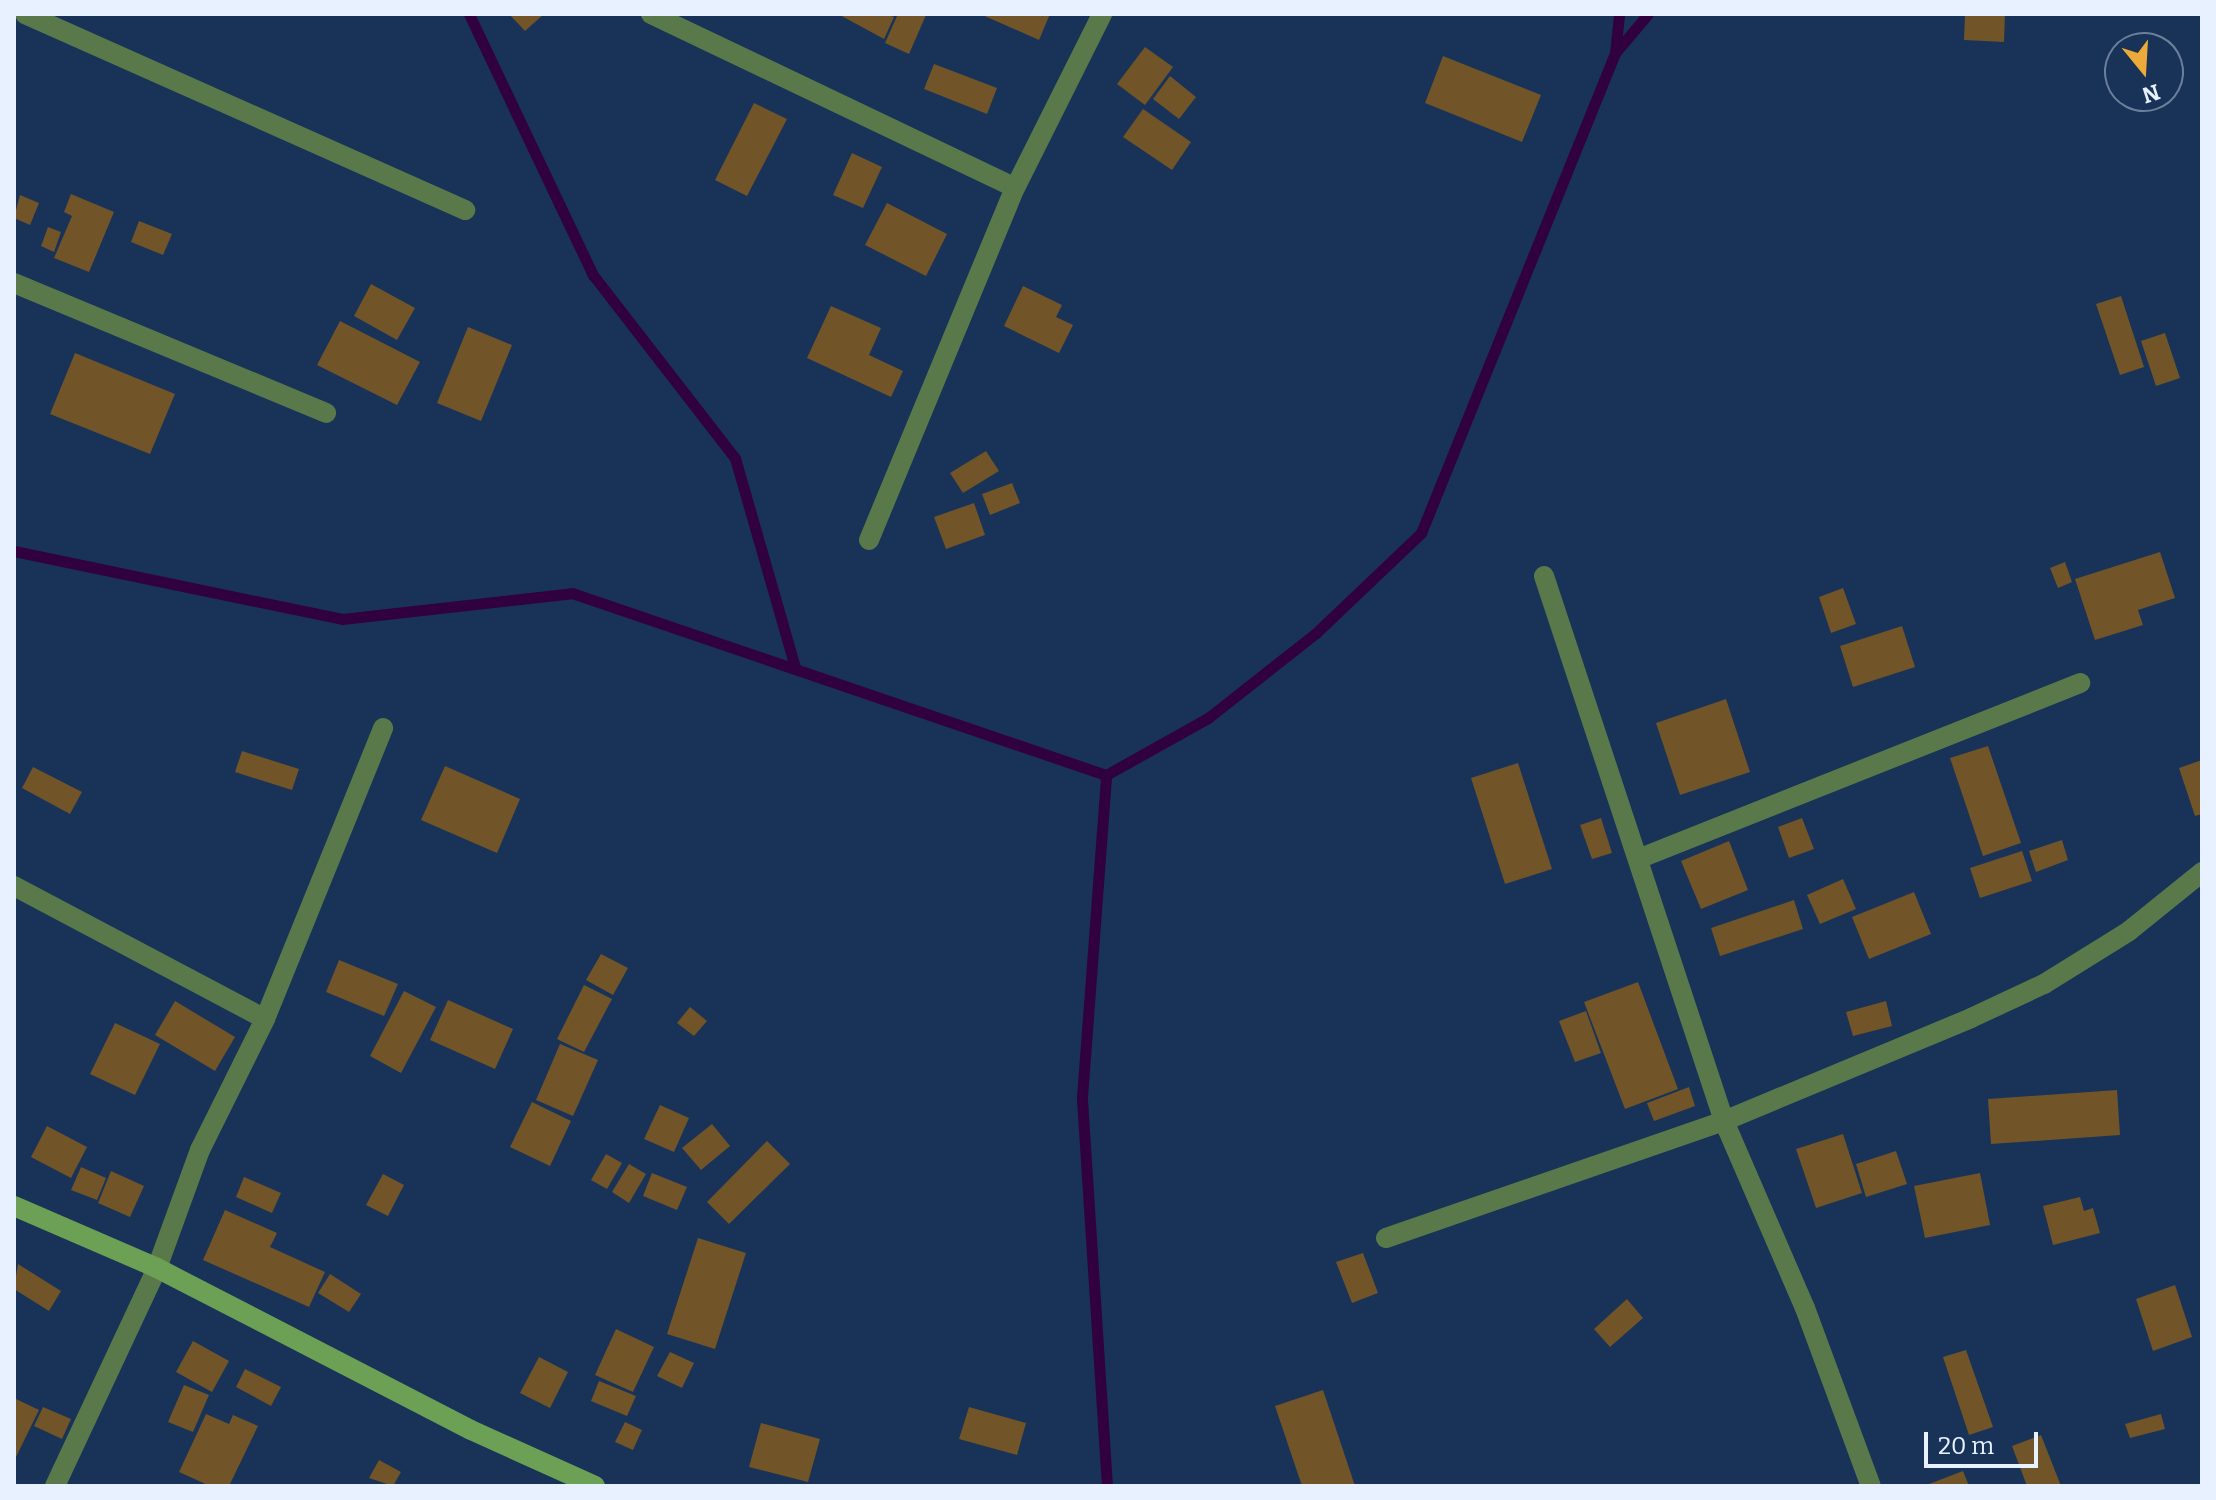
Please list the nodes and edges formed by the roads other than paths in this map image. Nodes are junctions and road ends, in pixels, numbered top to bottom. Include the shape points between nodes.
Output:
1 (25, 14) edge
2 (651, 14) edge
3 (1102, 14) edge
4 (1015, 188) junction
5 (465, 210) dead end
6 (14, 283) edge
7 (326, 413) dead end
8 (869, 540) dead end
9 (1544, 576) dead end
10 (2080, 683) dead end
11 (383, 728) dead end
12 (1638, 859) junction
13 (2202, 872) edge
14 (14, 886) edge
15 (265, 1019) junction
16 (1724, 1121) junction
17 (14, 1206) edge
18 (1386, 1238) dead end
19 (157, 1268) junction
20 (55, 1486) edge
21 (595, 1486) edge
22 (1871, 1486) edge

1 - 5 street
2 - 4 street
3 - 4 street
4 - 8 street
6 - 7 street
9 - 12 street
10 - 12 street
11 - 15 street
12 - 16 street
13 - 16 street via 2129,931 2044,984
14 - 15 street
15 - 19 street via 200,1150
16 - 18 street
16 - 22 street via 1805,1308
17 - 19 street
19 - 20 street
19 - 21 street via 471,1430

